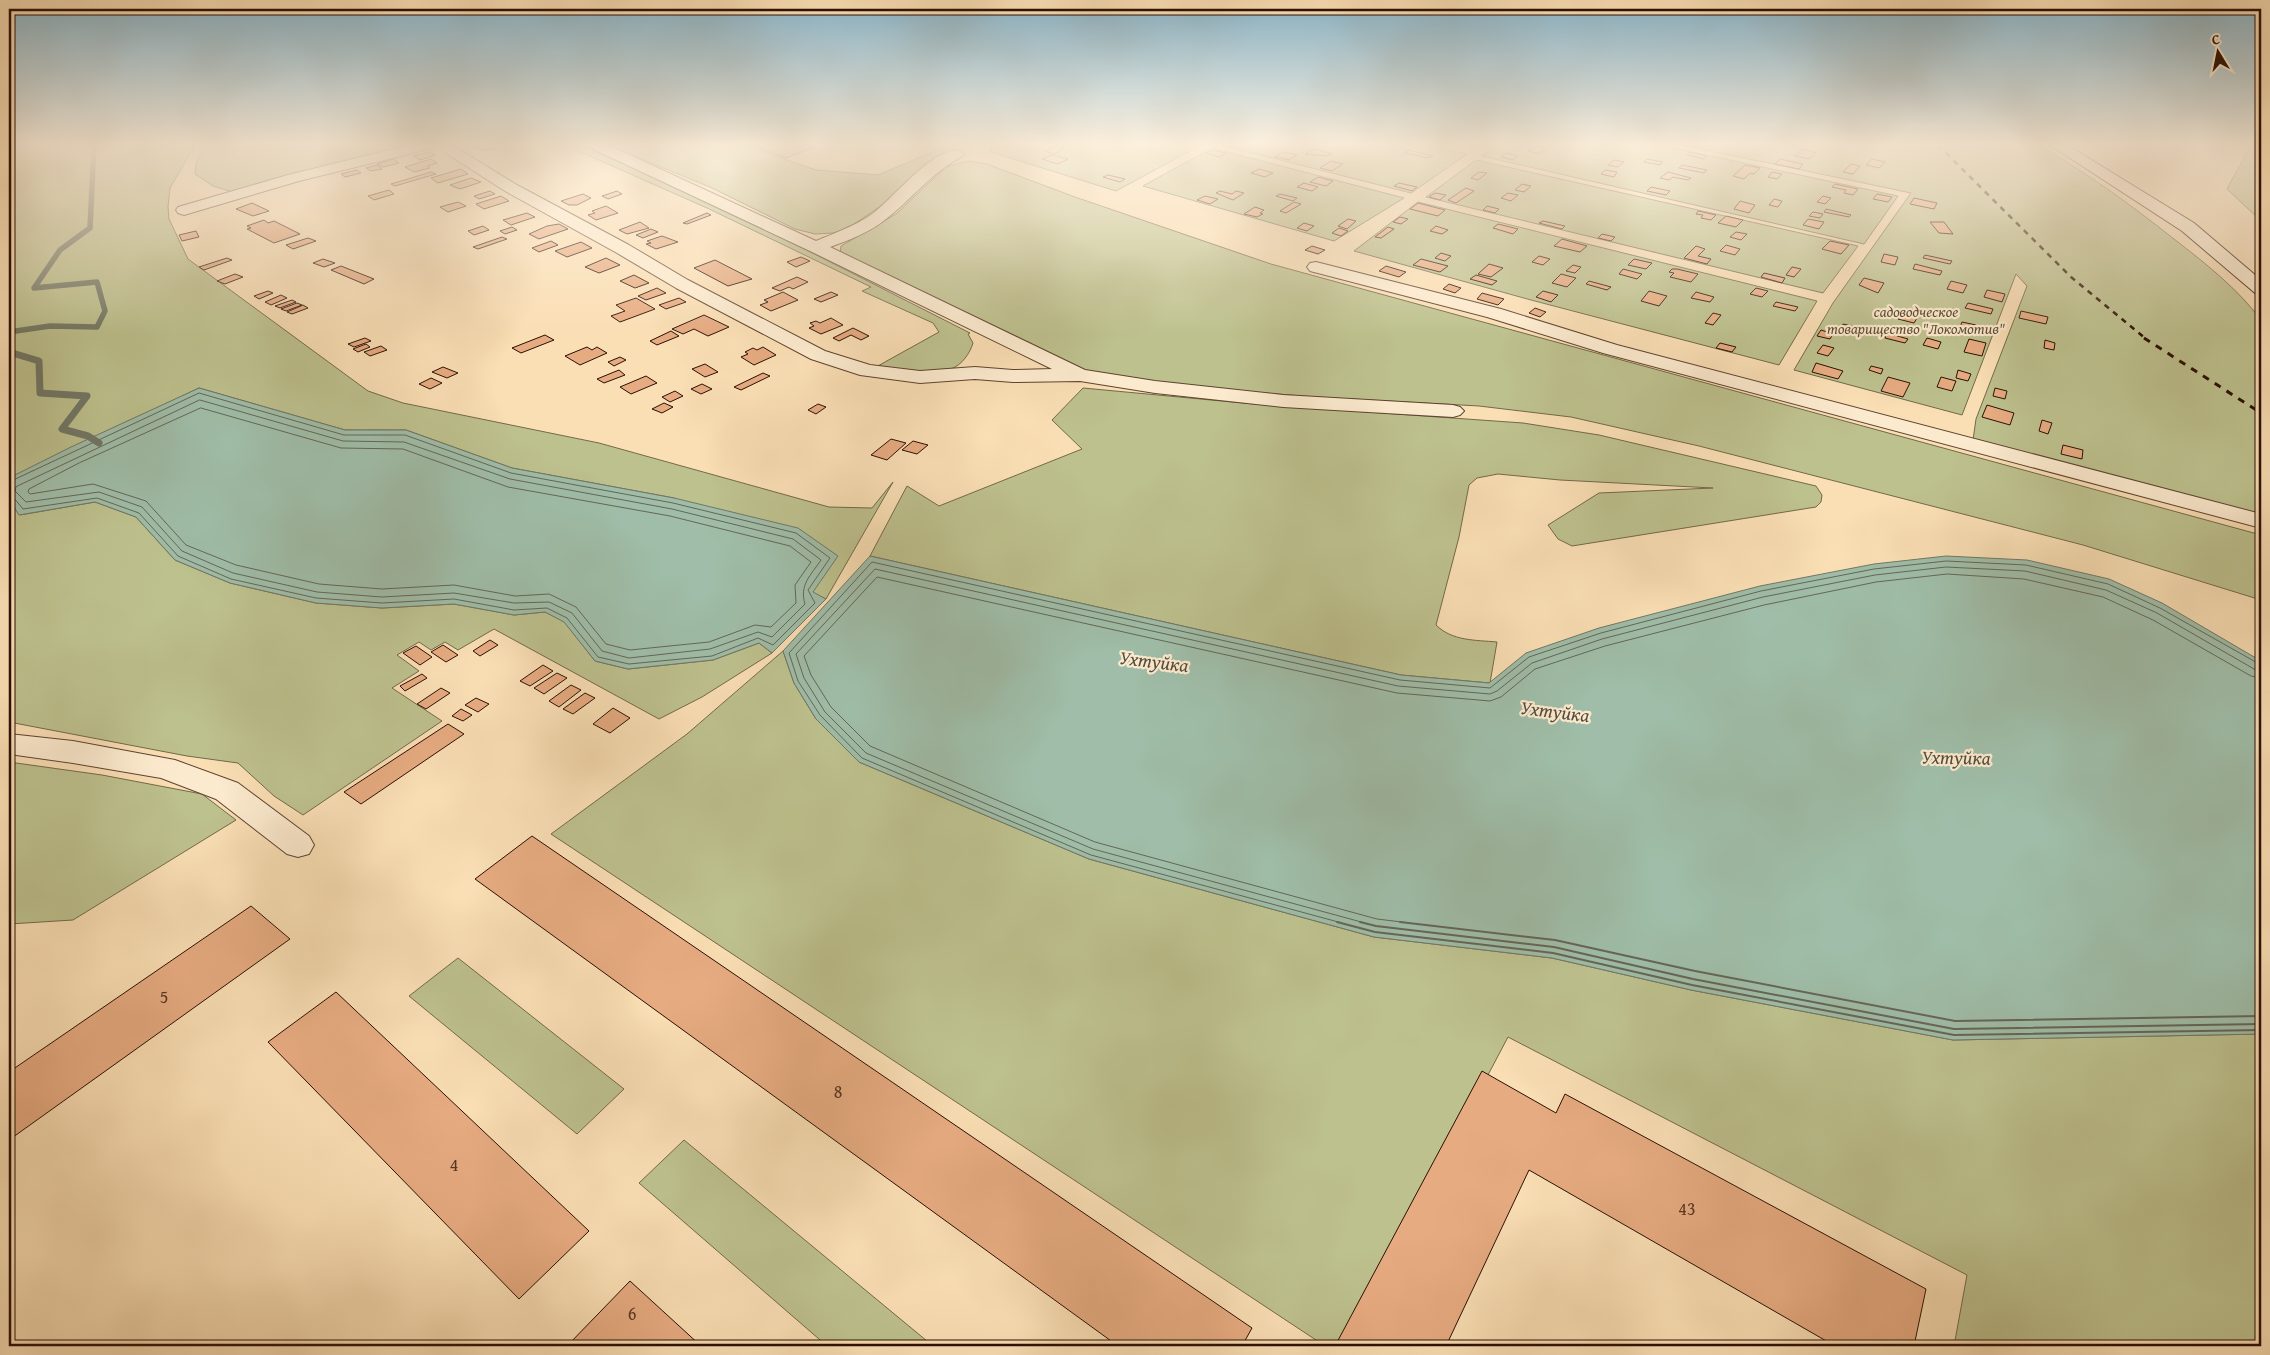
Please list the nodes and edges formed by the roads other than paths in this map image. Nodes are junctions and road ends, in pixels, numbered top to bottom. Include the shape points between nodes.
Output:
1 (190, 208) edge
2 (548, 208) edge
3 (732, 208) edge
4 (888, 208) edge
5 (2158, 208) edge
6 (184, 210) dead end
7 (816, 247) junction
8 (1316, 267) dead end
9 (2261, 289) edge
10 (1080, 375) junction
11 (1453, 411) dead end
12 (2261, 521) edge
13 (9, 744) edge
14 (298, 845) dead end

1 - 6 street
2 - 10 street via 682,284 818,355 867,371 920,377
3 - 7 street
4 - 7 street via 869,224
5 - 9 street via 2188,227
7 - 10 street
8 - 12 street via 1494,314 1610,349
10 - 11 street via 1284,401
13 - 14 street via 165,768 228,791

